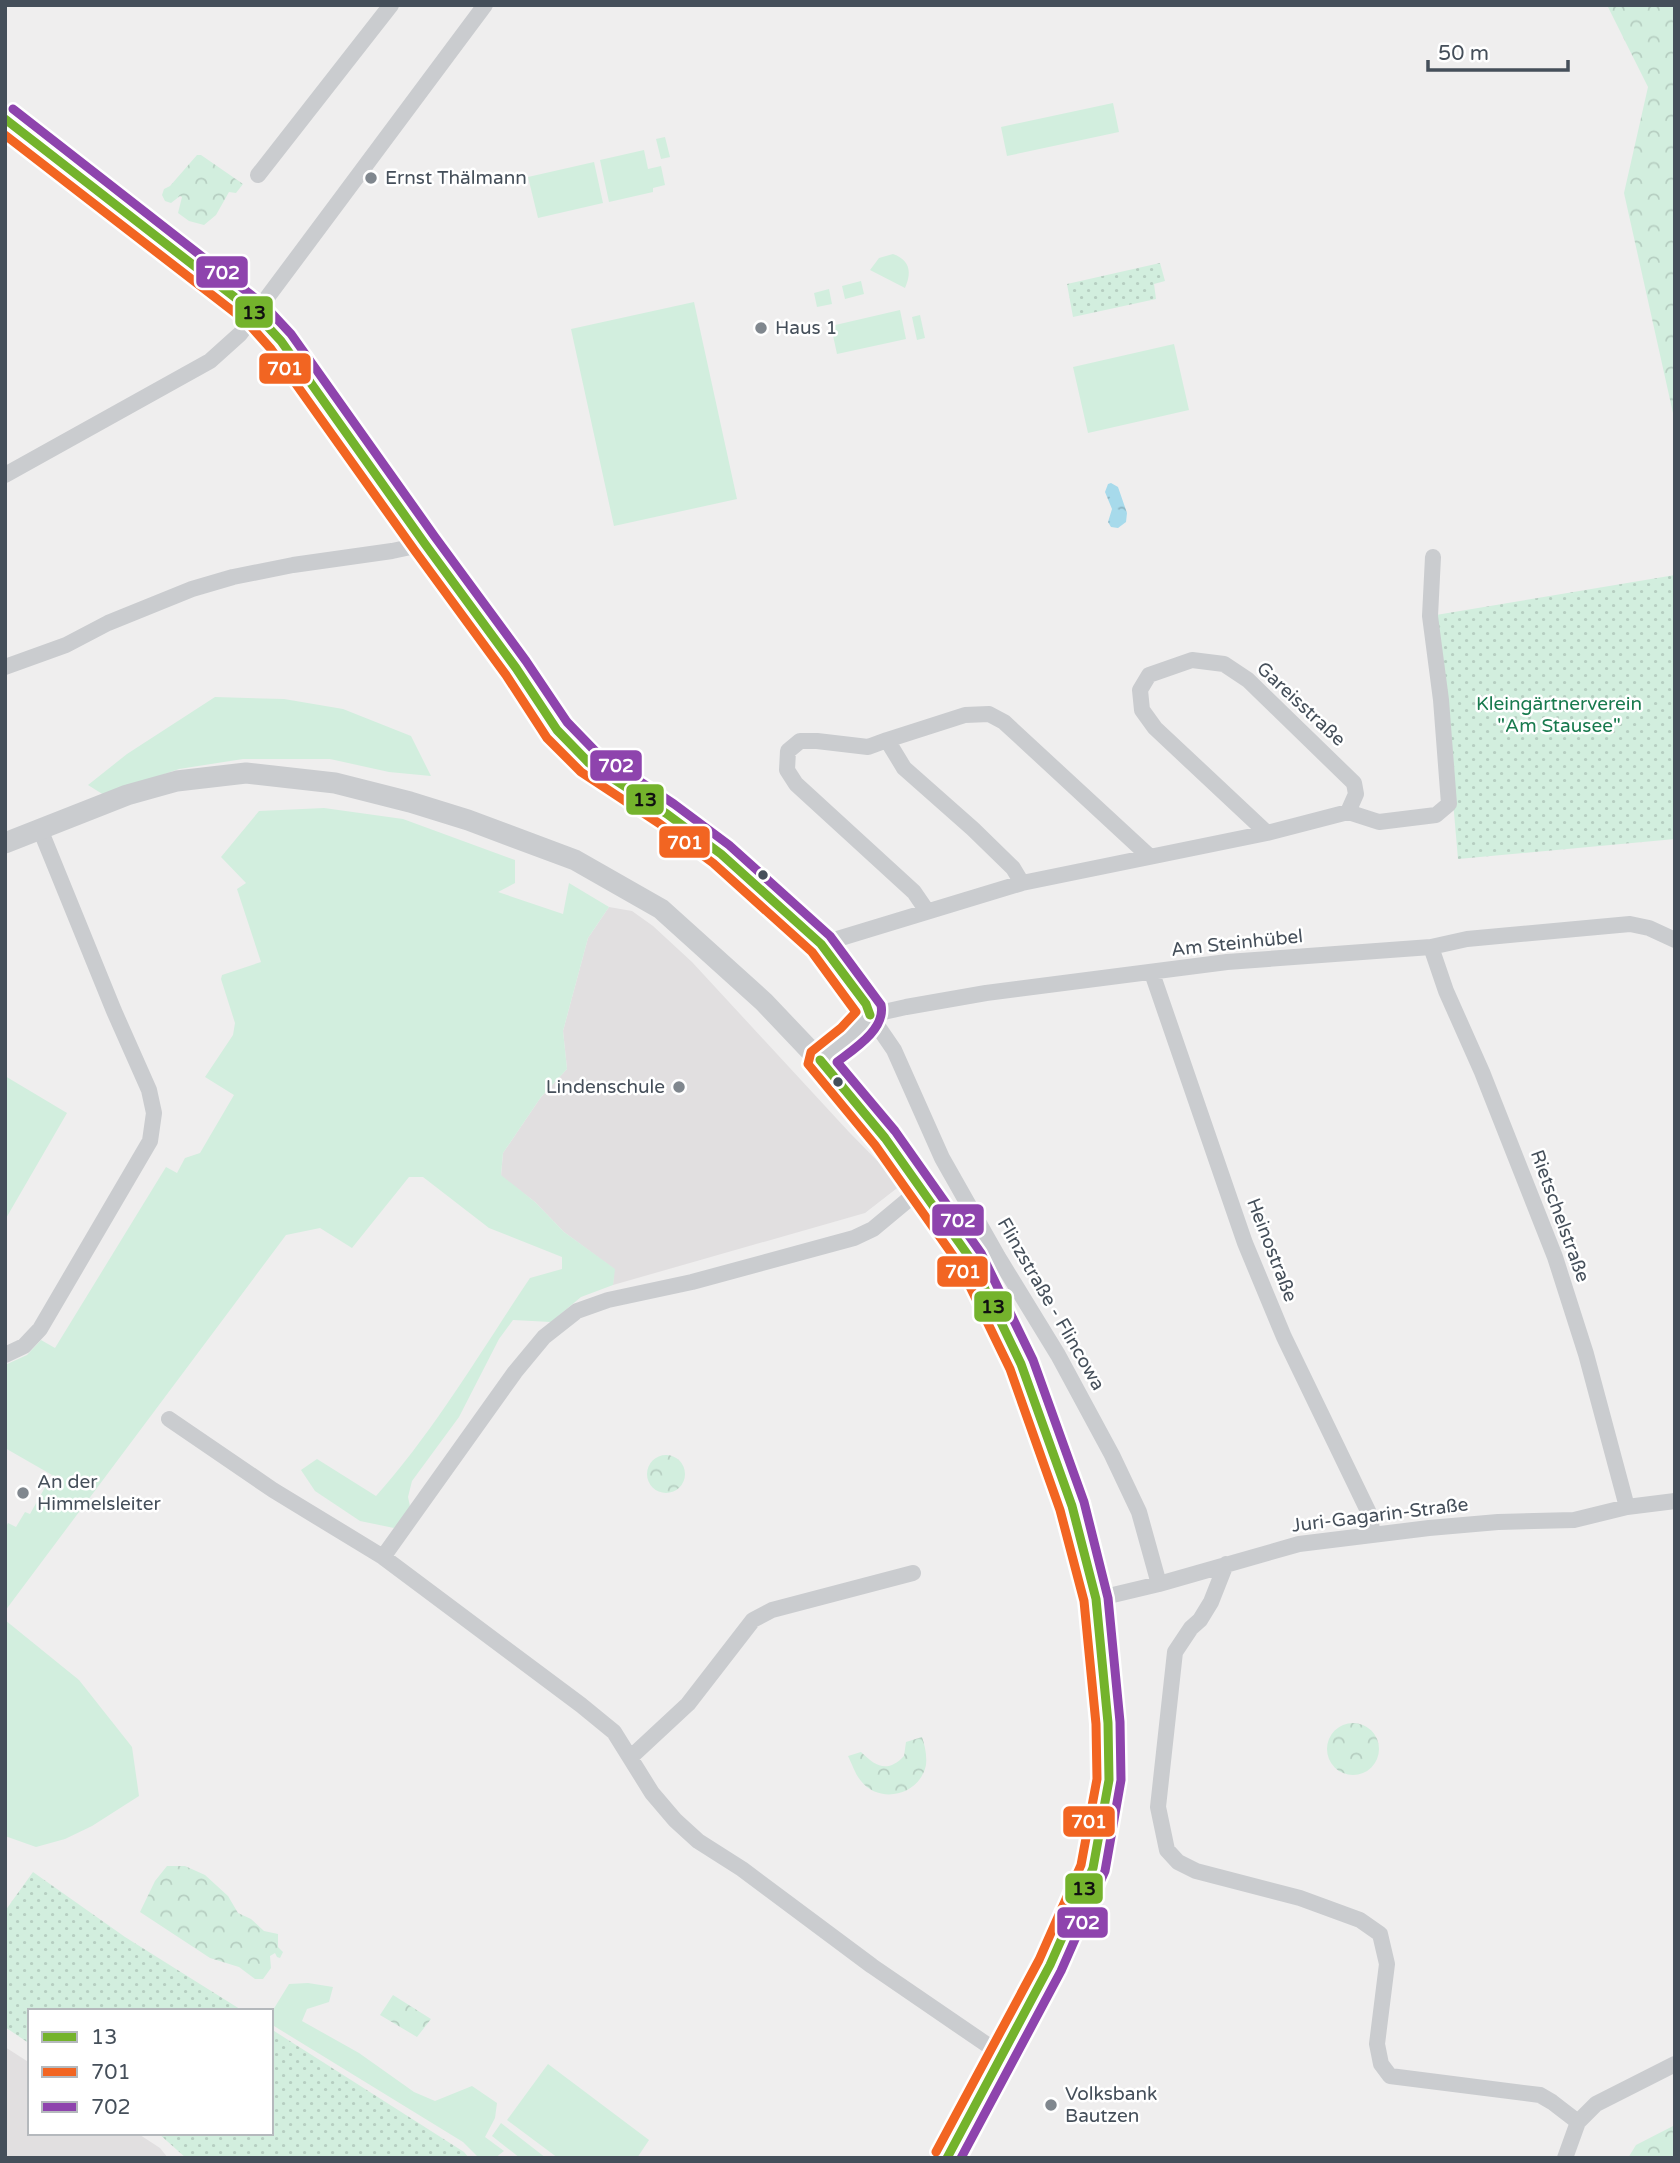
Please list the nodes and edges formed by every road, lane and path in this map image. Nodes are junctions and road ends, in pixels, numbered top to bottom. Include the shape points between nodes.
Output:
1 (391, 5) edge
2 (485, 5) edge
3 (5, 120) edge
4 (258, 175) dead end
5 (255, 313) junction
6 (5, 475) edge
7 (425, 544) junction
8 (1433, 557) dead end
9 (5, 667) edge
10 (887, 740) junction
11 (1349, 812) junction
12 (40, 829) junction
13 (1267, 833) junction
14 (5, 843) edge
15 (1149, 856) junction
16 (1022, 883) junction
17 (927, 911) junction
18 (1675, 940) edge
19 (821, 944) junction
20 (1431, 947) junction
21 (1152, 973) junction
22 (870, 1015) junction
23 (820, 1060) junction
24 (921, 1189) junction
25 (5, 1355) edge
26 (169, 1419) dead end
27 (1675, 1501) edge
28 (1627, 1507) junction
29 (1374, 1534) junction
30 (383, 1557) junction
31 (1226, 1564) junction
32 (913, 1573) dead end
33 (1159, 1584) junction
34 (1096, 1599) junction
35 (631, 1757) junction
36 (1002, 2055) junction
37 (1675, 2064) edge
38 (1578, 2122) junction
39 (947, 2158) edge
40 (1565, 2158) edge

1 - 4 street
2 - 5 street
3 - 5 street, Flinzstraße - Flincowa
5 - 6 street via 210,361
5 - 7 street, Flinzstraße - Flincowa via 281,341
7 - 9 street via 293,565 192,589
7 - 19 street, Flinzstraße - Flincowa via 558,730 589,763 721,854
8 - 11 street via 1430,615 1449,804 1437,815 1379,822
10 - 15 street via 965,715 989,714 1004,722
10 - 16 street via 904,768 973,829
10 - 17 street via 868,747 800,741 788,751 787,770 796,784 914,891
11 - 13 street
11 - 13 street, Gareisstraße via 1356,794 1354,783 1248,680 1224,664 1192,660 1149,675 1140,691 1142,710 1155,728
12 - 14 street
12 - 23 street via 177,781 246,773 335,783 410,802 575,860 662,909
12 - 25 street via 149,1090 154,1113 150,1141 40,1329 24,1346
13 - 15 street
15 - 16 street
16 - 17 street
17 - 19 street
18 - 20 street, Am Steinhübel via 1630,924 1467,939
19 - 22 street, Flinzstraße - Flincowa
20 - 21 street, Am Steinhübel via 1227,962
20 - 28 street, Rietschelstraße via 1555,1257 1587,1354
21 - 22 street, Am Steinhübel via 986,993
21 - 29 street, Heinostraße via 1245,1243 1284,1337 1370,1513
22 - 23 street
22 - 33 street, Flinzstraße - Flincowa via 894,1050 942,1158 1112,1455 1139,1512
23 - 24 street
24 - 30 street via 873,1229 854,1238 577,1311 544,1337 515,1372
24 - 34 street via 970,1258 1021,1364 1072,1506
26 - 30 street
27 - 28 street, Juri-Gagarin-Straße
28 - 29 street, Juri-Gagarin-Straße via 1574,1520
29 - 31 street, Juri-Gagarin-Straße via 1299,1544
30 - 35 street via 581,1704 614,1732
31 - 33 street, Juri-Gagarin-Straße
31 - 38 street via 1211,1602 1175,1652 1158,1807 1167,1850 1196,1871 1300,1898 1360,1920 1380,1934 1387,1964 1377,2044 1381,2064 1390,2076 1540,2095
32 - 35 street via 772,1610 753,1620 688,1704
33 - 34 street, Juri-Gagarin-Straße
34 - 36 street via 1109,1780 1093,1868 1050,1965
35 - 36 street via 652,1793 698,1840
36 - 39 street
37 - 38 street via 1596,2104
38 - 40 street

